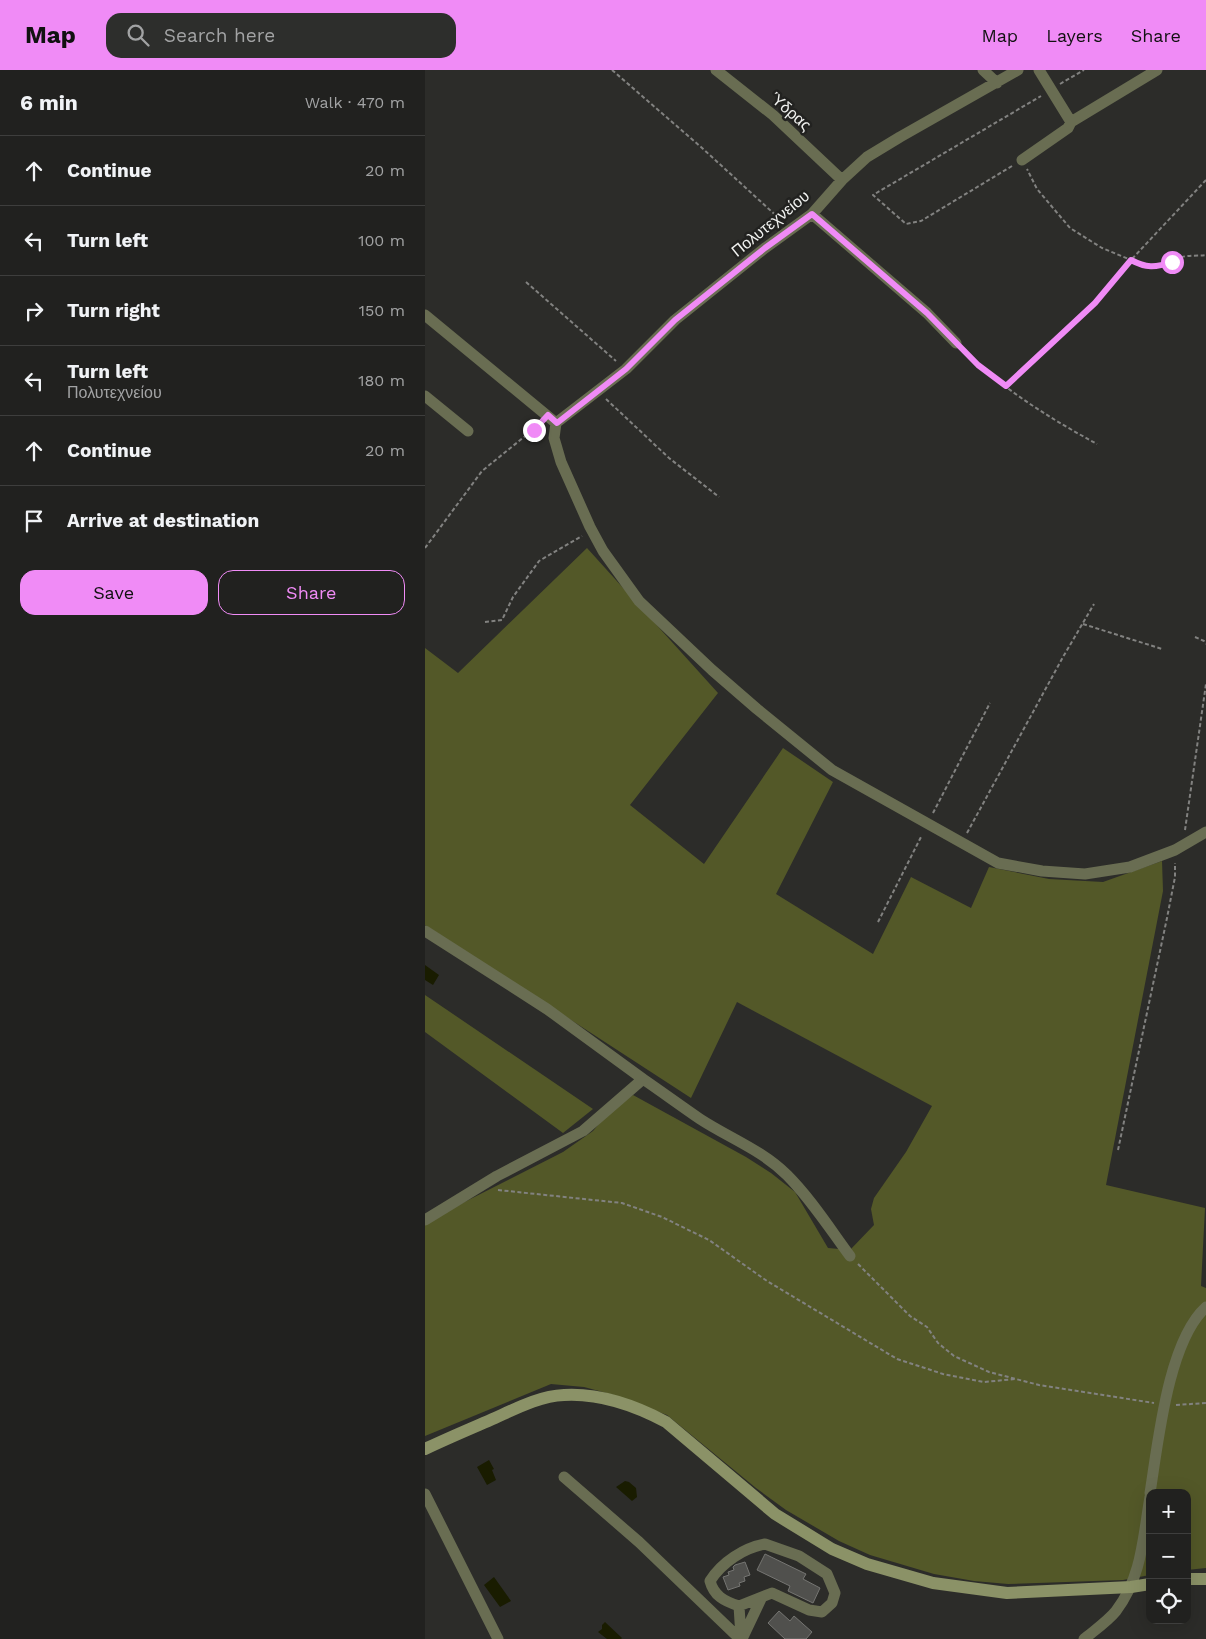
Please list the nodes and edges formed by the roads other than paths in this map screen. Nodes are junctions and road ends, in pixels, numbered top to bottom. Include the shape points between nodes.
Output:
1 (716, 70) edge
2 (983, 70) edge
3 (1018, 70) edge
4 (1039, 70) edge
5 (1157, 70) edge
6 (997, 83) junction
7 (1071, 122) junction
8 (1022, 160) road end
9 (843, 180) junction
10 (812, 214) junction
11 (425, 315) edge
12 (956, 344) road end
13 (425, 396) edge
14 (552, 419) junction
15 (468, 431) dead end
16 (1206, 832) edge
17 (425, 932) edge
18 (643, 1079) junction
19 (425, 1220) edge
20 (850, 1256) road end
21 (1206, 1307) edge
22 (425, 1448) edge
23 (564, 1477) dead end
24 (1151, 1489) edge
25 (425, 1494) edge
26 (1146, 1521) edge
27 (1191, 1579) edge
28 (1206, 1579) edge
29 (1146, 1585) edge
30 (1131, 1587) junction
31 (761, 1598) junction
32 (739, 1606) junction
33 (738, 1638) edge
34 (498, 1639) edge
35 (1085, 1639) edge

1 - 9 street, Ύδρας via 773,115
2 - 6 street
3 - 6 street, Πολυτεχνείου
4 - 7 street
5 - 7 street
6 - 9 street, Πολυτεχνείου via 900,136 867,158
7 - 8 street via 1068,128
9 - 10 street, Πολυτεχνείου
10 - 12 street via 927,313
10 - 14 street, Πολυτεχνείου via 675,320 598,392
11 - 14 street
13 - 15 street
14 - 16 street via 561,462 590,527 639,601 712,670 832,770 998,864 1085,874 1130,868
17 - 18 street via 547,1010
18 - 19 street via 583,1131 497,1176
18 - 20 street via 700,1119 760,1153 786,1174
21 - 24 street via 1184,1338 1165,1405
22 - 30 street via 541,1398 563,1394 610,1400 649,1412 667,1422 775,1514 832,1549 867,1564 933,1583 1007,1593
23 - 33 street via 639,1542
25 - 34 street
26 - 30 street via 1138,1570
27 - 28 street
29 - 30 street
30 - 35 street via 1116,1612
31 - 32 street
31 - 32 street via 772,1593 809,1610 822,1612 832,1604 835,1593 827,1574 799,1556 765,1544 753,1546 737,1555 717,1570 710,1581 719,1598
31 - 33 street
32 - 33 street

